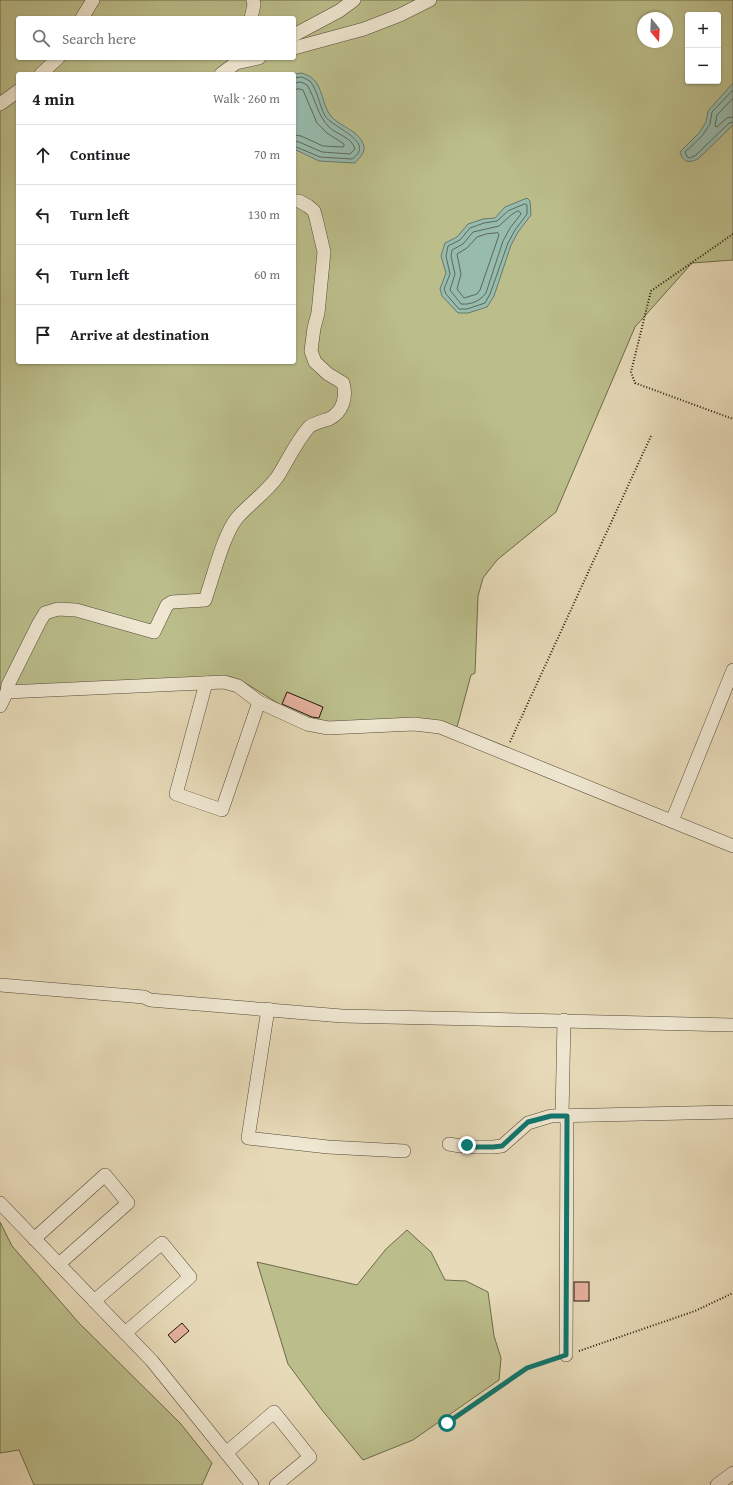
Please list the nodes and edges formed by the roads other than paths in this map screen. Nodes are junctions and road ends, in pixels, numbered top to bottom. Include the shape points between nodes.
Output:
1 (93, 0) edge
2 (253, 0) edge
3 (354, 0) edge
4 (430, 0) edge
5 (83, 16) edge
6 (251, 16) edge
7 (296, 34) edge
8 (296, 47) edge
9 (56, 60) edge
10 (240, 60) edge
11 (241, 60) edge
12 (43, 72) edge
13 (224, 72) edge
14 (232, 72) edge
15 (16, 92) edge
16 (0, 104) edge
17 (296, 202) edge
18 (733, 670) edge
19 (206, 683) junction
20 (7, 692) junction
21 (259, 702) junction
22 (0, 706) edge
23 (672, 821) junction
24 (733, 846) edge
25 (0, 985) edge
26 (268, 1009) junction
27 (564, 1020) junction
28 (733, 1024) edge
29 (733, 1112) edge
30 (565, 1116) junction
31 (449, 1144) dead end
32 (404, 1151) dead end
33 (0, 1203) edge
34 (34, 1239) junction
35 (59, 1264) junction
36 (94, 1301) junction
37 (125, 1333) junction
38 (566, 1355) road end
39 (226, 1453) junction
40 (733, 1473) edge
41 (252, 1485) edge
42 (276, 1485) edge
43 (717, 1485) edge

1 - 5 street
2 - 6 street
3 - 7 street via 340,11
4 - 8 street via 364,29
9 - 12 street
10 - 13 street
11 - 14 street
15 - 16 street
17 - 20 street via 314,211 324,252 318,313 310,351 315,362 343,383 345,399 338,412 311,426 277,477 237,518 227,536 205,600 167,604 154,632 76,610 58,609 46,614 38,623
18 - 23 street
19 - 20 street
19 - 21 street via 224,682 238,686
19 - 21 street via 176,794 222,810
20 - 22 street
21 - 23 street via 307,724 328,728 414,724 440,727
23 - 24 street
25 - 26 street
26 - 27 street via 342,1016
26 - 32 street via 248,1138 328,1147
27 - 28 street
27 - 30 street
29 - 30 street
30 - 31 street via 551,1116 528,1122 502,1146 468,1147
30 - 38 street
33 - 34 street
34 - 35 street
34 - 35 street via 105,1175 128,1203
35 - 36 street
36 - 37 street
36 - 37 street via 162,1244 190,1277
37 - 39 street via 152,1361
39 - 41 street
39 - 42 street via 274,1412 310,1457
40 - 43 street

